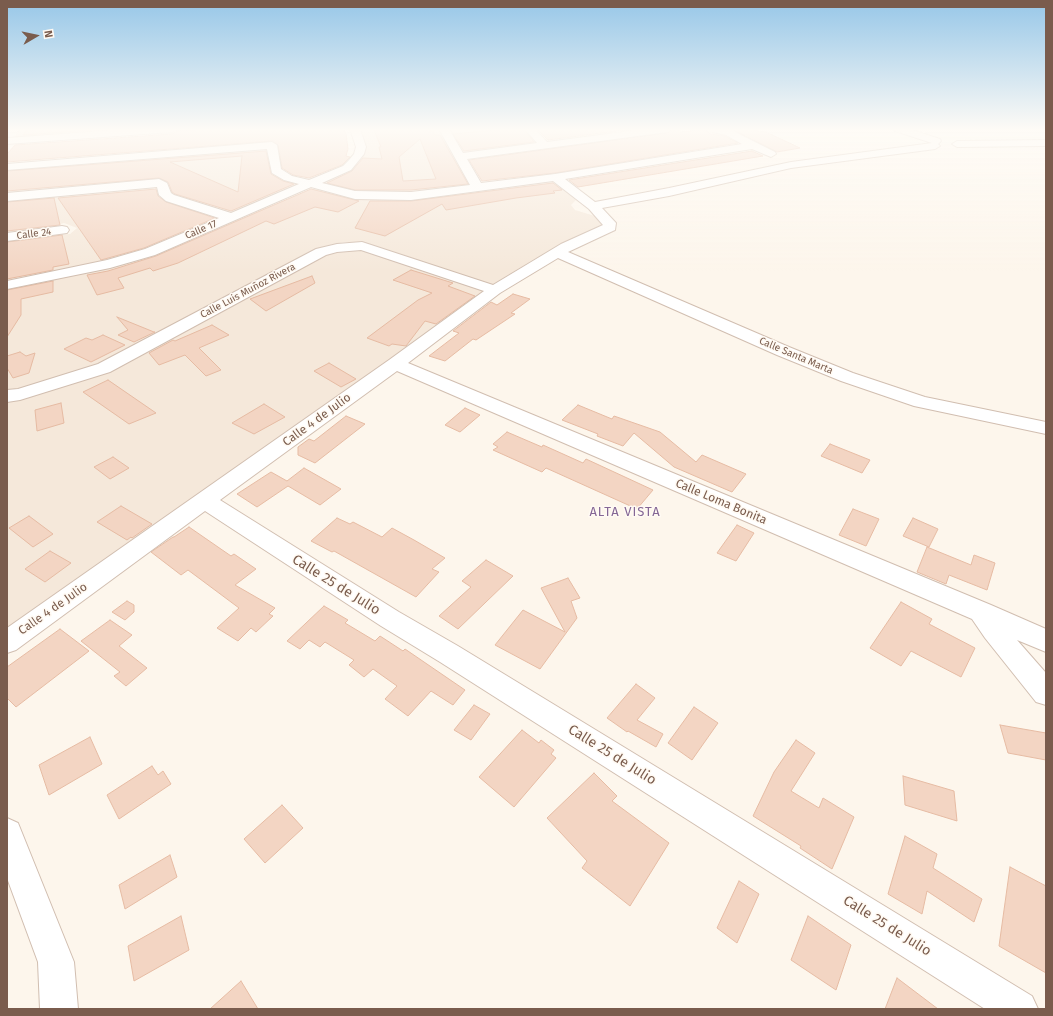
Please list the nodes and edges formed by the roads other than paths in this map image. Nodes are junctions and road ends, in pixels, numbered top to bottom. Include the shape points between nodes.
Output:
1 (285, 176) edge
2 (327, 176) edge
3 (472, 176) edge
4 (559, 176) edge
5 (742, 176) edge
6 (555, 177) junction
7 (312, 183) junction
8 (478, 188) junction
9 (7, 197) edge
10 (593, 206) junction
11 (230, 217) junction
12 (62, 230) dead end
13 (7, 237) edge
14 (557, 252) junction
15 (7, 285) edge
16 (495, 290) junction
17 (395, 364) junction
18 (7, 396) edge
19 (1046, 428) edge
20 (204, 501) junction
21 (982, 612) junction
22 (1046, 641) edge
23 (7, 642) edge
24 (1046, 693) edge
25 (7, 834) edge
26 (59, 1009) edge
27 (1019, 1009) edge

1 - 7 street
2 - 7 street, Calle 17
3 - 8 street
4 - 6 street
5 - 10 street
6 - 8 street
6 - 10 street
7 - 8 street via 355,195 411,196
7 - 11 street, Calle 17
9 - 11 street via 159,183 163,185 164,195 170,198
10 - 14 street, Calle 4 de Julio via 610,223 610,227
11 - 15 street, Calle 17 via 150,252 110,264
12 - 13 street, Calle 24
14 - 16 street, Calle 4 de Julio
14 - 19 street, Calle Santa Marta via 848,377 921,402
16 - 17 street, Calle 4 de Julio
16 - 18 street, Calle Luis Muñoz Rivera via 362,246 337,248 321,252 104,368
17 - 20 street, Calle 4 de Julio
17 - 21 street, Calle Loma Bonita
20 - 23 street, Calle 4 de Julio
20 - 27 street, Calle 25 de Julio
21 - 22 street, Calle Loma Bonita
21 - 24 street via 994,631
25 - 26 street via 56,962

